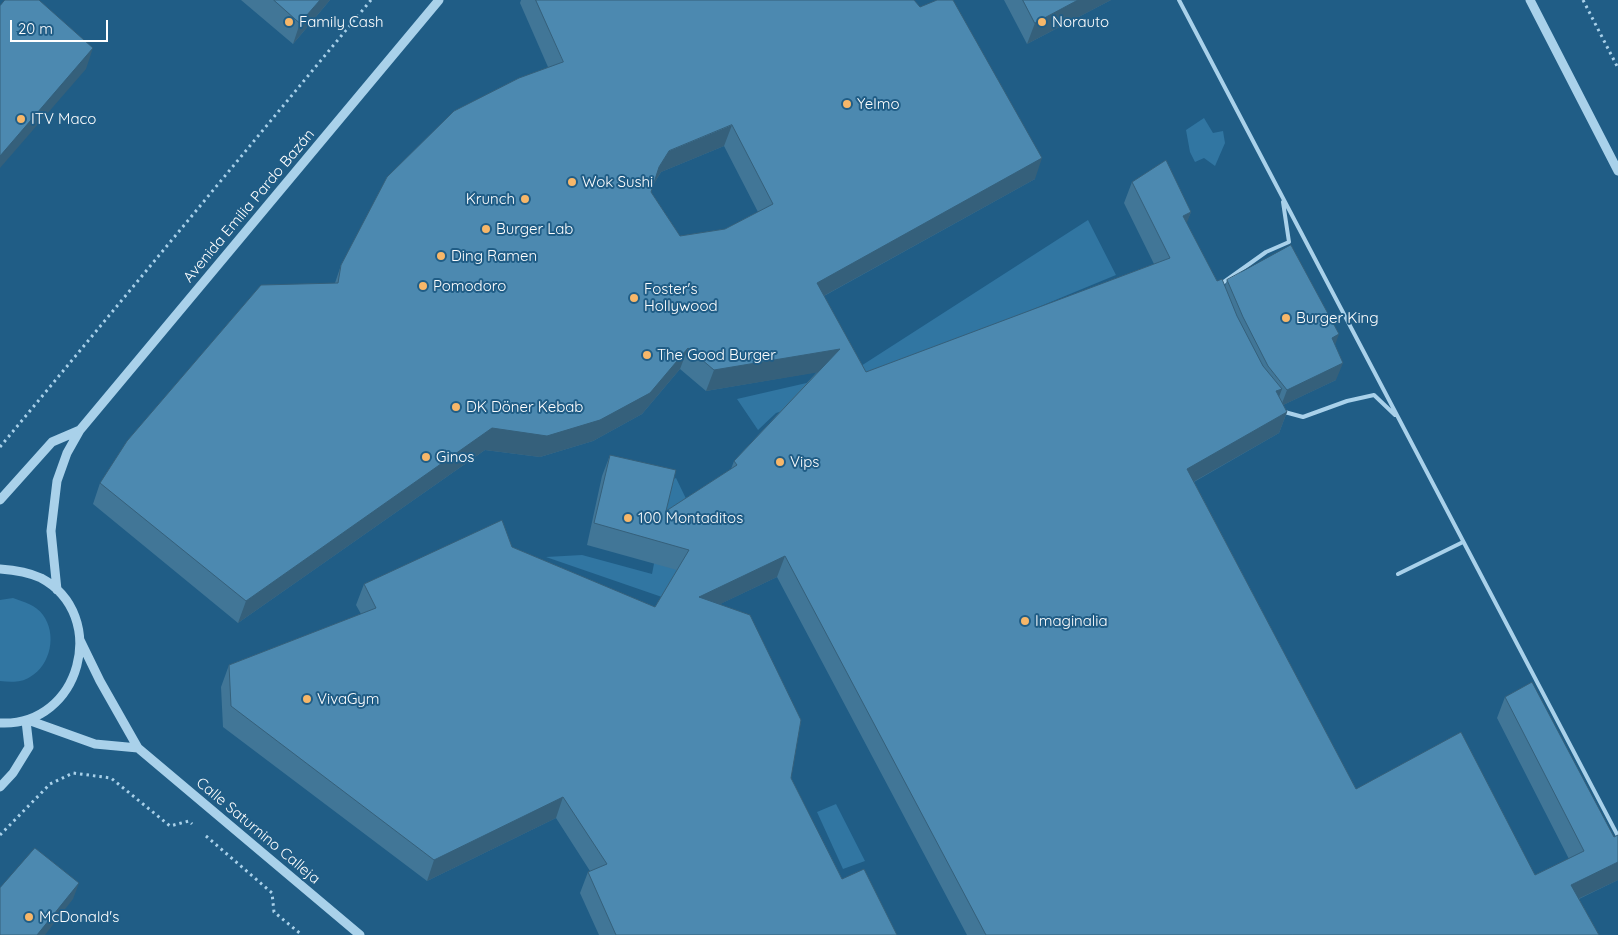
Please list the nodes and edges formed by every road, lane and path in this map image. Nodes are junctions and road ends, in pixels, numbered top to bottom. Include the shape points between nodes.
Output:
1 (371, 0) edge
2 (439, 0) edge
3 (1179, 0) edge
4 (1530, 0) edge
5 (1583, 0) edge
6 (1618, 68) edge
7 (1618, 171) edge
8 (1281, 195) junction
9 (1214, 290) edge
10 (1275, 405) edge
11 (1398, 417) junction
12 (80, 430) junction
13 (0, 447) edge
14 (0, 500) edge
15 (1463, 542) junction
16 (0, 569) edge
17 (1398, 574) dead end
18 (57, 590) junction
19 (80, 640) junction
20 (27, 720) junction
21 (0, 723) edge
22 (138, 748) junction
23 (0, 787) edge
24 (195, 827) dead end
25 (202, 833) dead end
26 (0, 835) edge
27 (1618, 836) edge
28 (302, 935) edge
29 (360, 935) edge

1 - 13 path
2 - 12 street, Avenida Emilia Pardo Bazán
3 - 8 lane
4 - 7 street
5 - 6 path
8 - 9 lane via 1289,242 1266,252
8 - 11 lane
10 - 11 lane via 1280,411 1303,417 1374,395
11 - 15 lane
12 - 14 street, Avenida Emilia Pardo Bazán via 52,442
12 - 18 street, Avenida Emilia Pardo Bazán via 57,481 50,531
15 - 17 lane
15 - 27 lane
16 - 18 street via 22,571
18 - 19 street via 76,622
19 - 20 street via 79,660 73,679 62,696 48,710
19 - 22 street, Calle Saturnino Calleja
20 - 21 street
20 - 22 street via 95,744
20 - 23 street via 29,748
22 - 29 street, Calle Saturnino Calleja
24 - 26 path via 189,822 170,826 111,778 74,773 50,784
25 - 28 path via 272,893 274,912

